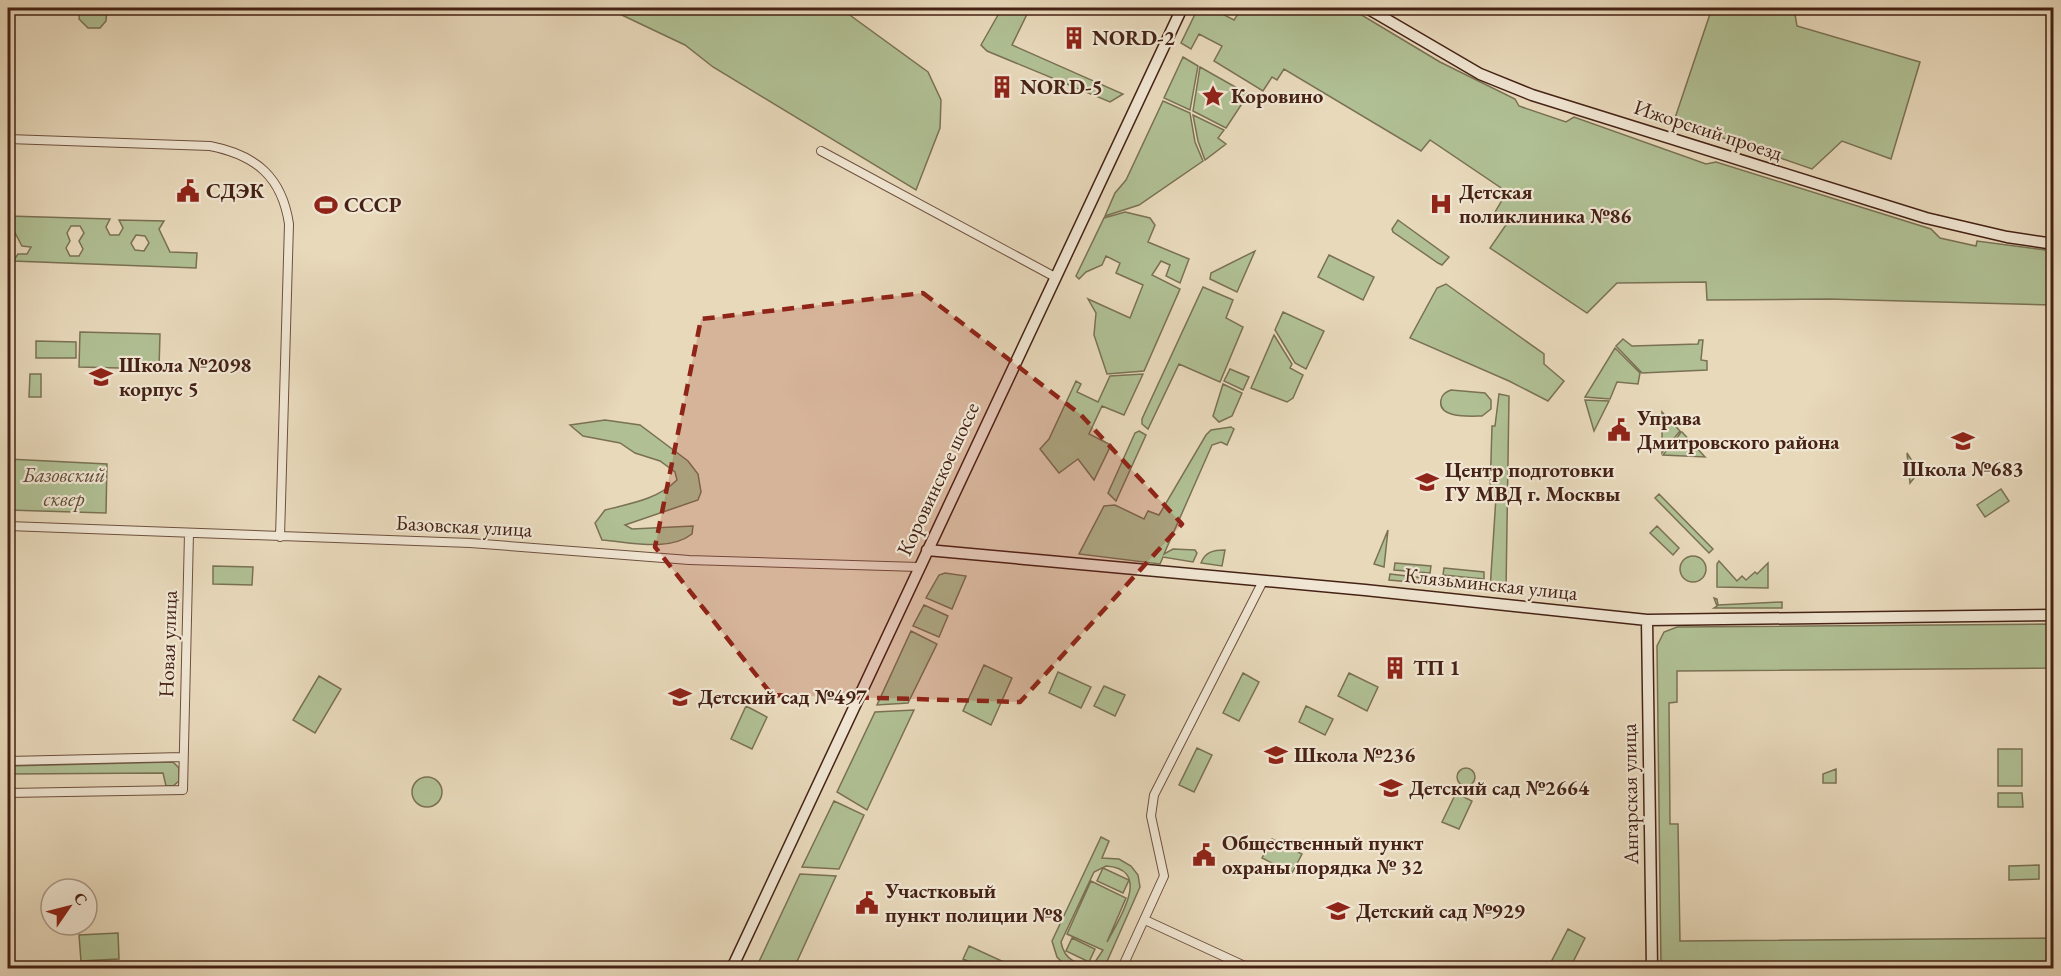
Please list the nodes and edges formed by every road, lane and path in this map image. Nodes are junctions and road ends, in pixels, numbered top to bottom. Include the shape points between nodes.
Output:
1 (1182, 8) edge
2 (1367, 8) edge
3 (8, 139) edge
4 (821, 151) dead end
5 (2054, 244) edge
6 (1055, 277) junction
7 (8, 526) edge
8 (189, 533) junction
9 (279, 537) junction
10 (927, 550) junction
11 (919, 567) junction
12 (1263, 581) junction
13 (2054, 615) edge
14 (1647, 620) junction
15 (183, 757) junction
16 (8, 761) edge
17 (8, 793) edge
18 (1145, 920) junction
19 (732, 969) edge
20 (1122, 969) edge
21 (1249, 969) edge
22 (1652, 969) edge

1 - 6 street, Коровинское шоссе
2 - 5 street, Ижорский проезд via 1480,74 1532,95 1926,218
3 - 9 street via 210,146 228,149 254,162 270,176 286,206 289,230
4 - 6 street
6 - 10 street, Коровинское шоссе
7 - 8 street, Базовская улица
8 - 9 street, Базовская улица
8 - 15 street, Новая улица
9 - 11 street, Базовская улица via 525,546 689,560
10 - 11 street, Коровинское шоссе
10 - 12 street, Клязьминская улица
11 - 19 street, Коровинское шоссе
12 - 14 street, Клязьминская улица
12 - 18 street via 1152,803 1152,824 1164,876
13 - 14 street, Клязьминская улица
14 - 22 street, Ангарская улица
15 - 16 street
15 - 17 street, Новая улица via 183,790
18 - 20 street
18 - 21 street

